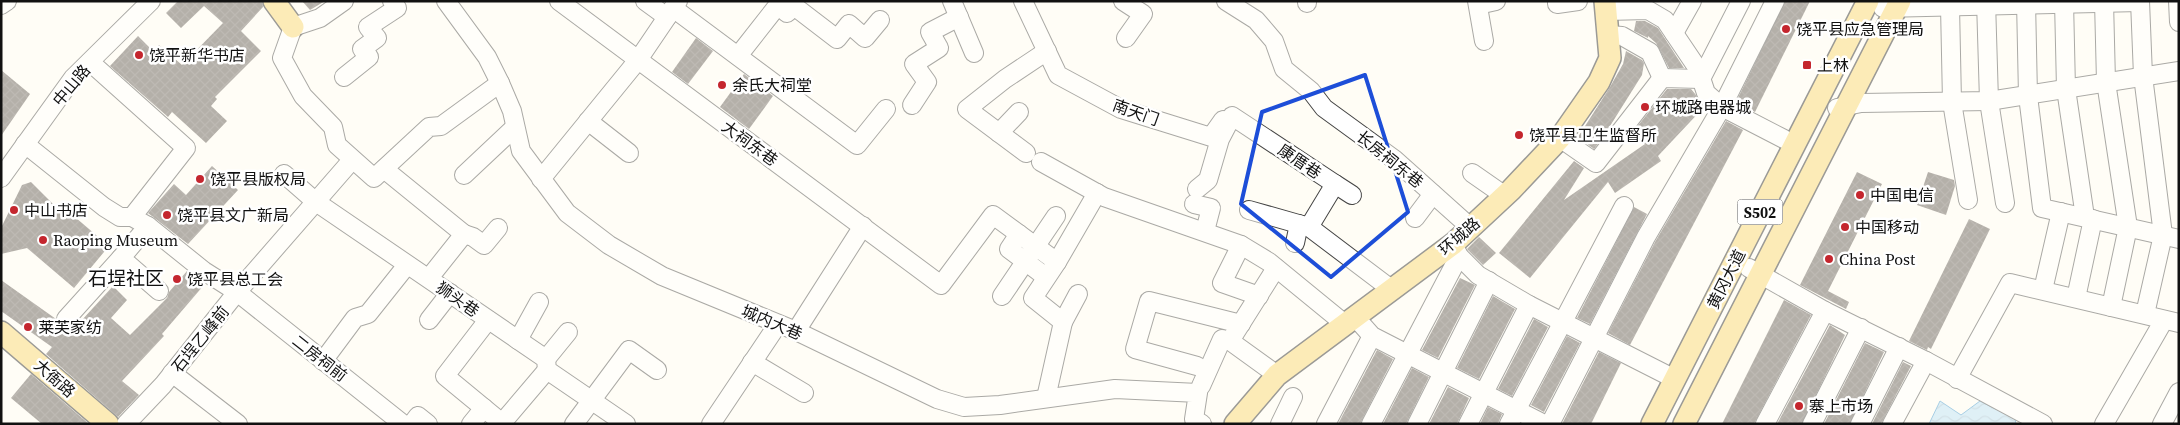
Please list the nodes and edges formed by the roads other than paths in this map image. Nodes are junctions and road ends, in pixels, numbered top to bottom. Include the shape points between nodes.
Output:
1 (8, 1) edge
2 (151, 1) edge
3 (274, 1) edge
4 (344, 1) edge
5 (392, 1) edge
6 (446, 1) edge
7 (559, 1) edge
8 (645, 1) edge
9 (1023, 1) edge
10 (1123, 1) edge
11 (1226, 1) edge
12 (1496, 1) edge
13 (1557, 1) edge
14 (1578, 1) edge
15 (1692, 1) edge
16 (1741, 1) edge
17 (1775, 1) edge
18 (2178, 1) edge
19 (2064, 2) edge
20 (2104, 2) edge
21 (2140, 2) edge
22 (1478, 3) edge
23 (1986, 3) edge
24 (2026, 3) edge
25 (1884, 4) edge
26 (1, 6) edge
27 (1605, 6) edge
28 (1950, 6) junction
29 (673, 9) edge
30 (955, 9) edge
31 (880, 20) dead end
32 (2179, 22) edge
33 (293, 27) junction
34 (1674, 33) junction
35 (1609, 35) junction
36 (1126, 38) dead end
37 (1484, 42) dead end
38 (1047, 51) junction
39 (974, 53) dead end
40 (738, 56) junction
41 (638, 60) junction
42 (90, 62) junction
43 (2179, 72) edge
44 (2142, 76) junction
45 (344, 77) dead end
46 (1662, 78) junction
47 (1701, 79) junction
48 (2106, 82) junction
49 (500, 83) junction
50 (2066, 89) junction
51 (2028, 96) junction
52 (1989, 101) junction
53 (1952, 102) junction
54 (912, 105) dead end
55 (1722, 107) junction
56 (1833, 108) dead end
57 (886, 109) dead end
58 (1019, 112) dead end
59 (1232, 116) junction
60 (588, 122) junction
61 (515, 127) junction
62 (999, 133) junction
63 (1560, 138) junction
64 (1784, 139) dead end
65 (25, 144) junction
66 (629, 153) dead end
67 (352, 160) junction
68 (384, 170) junction
69 (1472, 173) dead end
70 (284, 174) dead end
71 (464, 175) dead end
72 (1, 178) edge
73 (541, 180) junction
74 (1334, 184) junction
75 (1097, 193) junction
76 (1433, 194) junction
77 (1352, 195) dead end
78 (1505, 196) junction
79 (1968, 200) dead end
80 (316, 202) junction
81 (2005, 203) dead end
82 (1624, 206) dead end
83 (1249, 210) dead end
84 (2060, 212) junction
85 (1056, 216) dead end
86 (132, 217) junction
87 (1415, 218) dead end
88 (2089, 218) junction
89 (1304, 225) junction
90 (148, 226) junction
91 (863, 226) junction
92 (1470, 227) junction
93 (2128, 227) junction
94 (498, 228) dead end
95 (1205, 232) junction
96 (464, 234) junction
97 (1019, 234) junction
98 (2171, 237) edge
99 (1295, 243) dead end
100 (1241, 245) junction
101 (1037, 246) junction
102 (1456, 250) junction
103 (121, 258) junction
104 (1026, 261) junction
105 (1057, 262) junction
106 (407, 265) junction
107 (1276, 268) junction
108 (1749, 268) dead end
109 (1046, 277) junction
110 (429, 278) junction
111 (1489, 281) junction
112 (1392, 289) junction
113 (2043, 290) junction
114 (159, 291) dead end
115 (237, 292) junction
116 (450, 293) junction
117 (1078, 294) dead end
118 (1002, 296) dead end
119 (1259, 296) junction
120 (2076, 298) junction
121 (539, 302) dead end
122 (1529, 305) junction
123 (2111, 307) junction
124 (1825, 311) junction
125 (2144, 314) junction
126 (66, 319) dead end
127 (429, 320) dead end
128 (488, 320) junction
129 (1351, 321) junction
130 (1064, 322) junction
131 (2171, 322) edge
132 (778, 324) junction
133 (1241, 324) junction
134 (1861, 328) junction
135 (796, 331) junction
136 (1, 332) edge
137 (568, 332) dead end
138 (1372, 336) junction
139 (518, 340) junction
140 (1230, 341) junction
141 (1899, 347) junction
142 (323, 360) junction
143 (1926, 361) junction
144 (752, 362) junction
145 (546, 365) junction
146 (1197, 366) dead end
147 (657, 370) dead end
148 (1665, 374) dead end
149 (1277, 375) junction
150 (168, 379) junction
151 (1957, 379) junction
152 (1201, 386) dead end
153 (2179, 392) edge
154 (804, 393) dead end
155 (1293, 397) dead end
156 (1046, 398) junction
157 (592, 402) junction
158 (484, 408) junction
159 (393, 421) edge
160 (717, 422) edge
161 (108, 424) edge
162 (126, 424) edge
163 (238, 424) edge
164 (412, 424) edge
165 (428, 424) edge
166 (471, 424) edge
167 (574, 424) edge
168 (626, 424) edge
169 (1202, 424) edge
170 (1235, 424) edge
171 (1280, 424) edge
172 (1326, 424) edge
173 (1371, 424) edge
174 (1417, 424) edge
175 (1468, 424) edge
176 (1509, 424) edge
177 (1544, 424) edge
178 (1550, 424) edge
179 (1652, 424) edge
180 (1684, 424) edge
181 (1765, 424) edge
182 (1812, 424) edge
183 (1860, 424) edge
184 (1892, 424) edge
185 (2043, 424) edge
186 (2104, 424) edge
187 (2162, 424) edge

1 - 26 street
2 - 42 street, 中山路
3 - 33 main road
4 - 33 street via 320,18
5 - 45 street via 397,8 368,27 376,38 362,49 369,57
6 - 49 street, 城内大巷 via 487,57
7 - 41 street, 大祠东巷
8 - 29 street
9 - 38 street, 南天门
10 - 36 street via 1143,14
11 - 76 street, 长房祠东巷 via 1256,20 1274,40 1284,69 1311,91 1324,108 1394,159
12 - 22 street
13 - 14 street via 1558,4
15 - 34 street
16 - 47 street
17 - 55 street
18 - 32 street
19 - 20 street
19 - 24 street
19 - 50 street
20 - 21 street
20 - 48 street
21 - 44 street
22 - 37 street
23 - 24 street
23 - 28 street
23 - 52 street
24 - 51 street
25 - 28 street
25 - 179 main road, 黄冈大道 / S502
25 - 180 main road, 黄冈大道 / S502
27 - 34 street via 1648,10 1665,20
27 - 35 main road, 环城路
28 - 53 street
29 - 40 street
29 - 41 street
30 - 39 street
30 - 54 street via 930,32 939,48 914,64 926,82
31 - 40 street via 865,38 849,24 837,39 794,6 788,13 778,6
33 - 67 street via 282,58 303,96 333,128 337,145
34 - 47 street
35 - 46 street via 1622,36 1650,52
35 - 63 main road, 环城路 via 1610,58 1603,74
38 - 59 street, 南天门 via 1058,75 1121,109 1211,137 1228,113
38 - 62 street via 967,109
40 - 57 street via 857,145
41 - 60 street
41 - 91 street, 大祠东巷
42 - 65 street, 中山路 via 73,78
42 - 86 street via 186,148
43 - 44 street
44 - 48 street
44 - 98 street
46 - 47 street
46 - 63 street via 1596,163
47 - 55 street via 1706,94
48 - 50 street
48 - 93 street
49 - 61 street, 城内大巷
49 - 68 street via 441,126 429,127
50 - 51 street
50 - 88 street
51 - 52 street
51 - 84 street via 2042,208
52 - 53 street
52 - 81 street
53 - 56 street via 1861,103
53 - 79 street
55 - 64 street
55 - 178 street via 1646,237
58 - 62 street
59 - 74 street, 康厝巷
59 - 95 street via 1220,138 1208,180 1196,196 1211,208
60 - 66 street
60 - 73 street
61 - 71 street
61 - 73 street, 城内大巷 via 520,150
62 - 75 street via 1034,158
63 - 78 main road, 环城路
65 - 72 street, 中山路
65 - 86 street, 二房祠前 via 104,207 120,217
67 - 68 street via 374,178
67 - 80 street, 石埕乙峰前
68 - 96 street
69 - 78 street
70 - 80 street, 狮头巷
73 - 132 street, 城内大巷 via 567,213 610,245 662,276
74 - 77 street
74 - 89 street, 康厝巷
75 - 95 street
75 - 105 street
76 - 87 street
76 - 92 street, 长房祠东巷
78 - 92 main road, 环城路
80 - 106 street, 狮头巷
80 - 115 street, 石埕乙峰前
82 - 176 street
83 - 89 street
84 - 88 street
84 - 113 street
85 - 101 street
86 - 90 street, 二房祠前
88 - 93 street
88 - 120 street
89 - 99 street, 康厝巷
89 - 112 street
90 - 103 street
90 - 115 street, 二房祠前 via 204,271
91 - 97 street, 大祠东巷 via 941,285 993,215
91 - 135 street
92 - 102 main road, 环城路
93 - 98 street
93 - 123 street
94 - 96 street via 484,245
95 - 100 street
96 - 110 street
97 - 101 street
97 - 104 street via 1008,249
98 - 125 street
100 - 107 street
100 - 119 street via 1222,283
101 - 104 street
101 - 105 street
102 - 111 street
102 - 112 main road, 环城路
102 - 173 street
103 - 114 street
103 - 126 street
104 - 109 street
104 - 118 street
105 - 109 street
106 - 110 street, 狮头巷
106 - 142 street via 368,314 355,318
107 - 119 street
107 - 129 street
108 - 124 street
109 - 130 street via 1033,298
110 - 116 street, 狮头巷
111 - 122 street
111 - 174 street
112 - 129 main road, 环城路
113 - 120 street
113 - 151 street via 2010,283
115 - 142 street, 二房祠前
115 - 150 street, 石埕乙峰前
116 - 127 street
116 - 128 street, 狮头巷
117 - 130 street
119 - 133 street
120 - 123 street
121 - 139 street
122 - 148 street
122 - 175 street
123 - 125 street
124 - 134 street
124 - 181 street
125 - 131 street
128 - 139 street, 狮头巷
128 - 158 street via 445,376
129 - 138 street
129 - 149 main road, 环城路
130 - 156 street
131 - 186 street
132 - 135 street, 城内大巷
132 - 144 street
133 - 140 street
133 - 146 street via 1149,301 1135,349
134 - 141 street
134 - 182 street
135 - 156 street, 城内大巷 via 929,396 964,407
136 - 161 main road, 大衙路
137 - 145 street
138 - 172 street
138 - 177 street
139 - 145 street, 狮头巷
140 - 149 street
140 - 152 street via 1222,339
141 - 143 street
141 - 183 street
142 - 159 street, 二房祠前
143 - 151 street
143 - 184 street
144 - 154 street
144 - 160 street
145 - 157 street, 狮头巷
145 - 158 street via 502,423
147 - 157 street via 629,350
149 - 170 main road, 环城路
150 - 162 street, 石埕乙峰前
150 - 163 street
151 - 185 street
153 - 187 street
155 - 171 street
156 - 169 street, 城内大巷 via 1115,389 1198,393 1194,419
157 - 167 street
157 - 168 street, 狮头巷
158 - 166 street
164 - 165 street via 418,416

